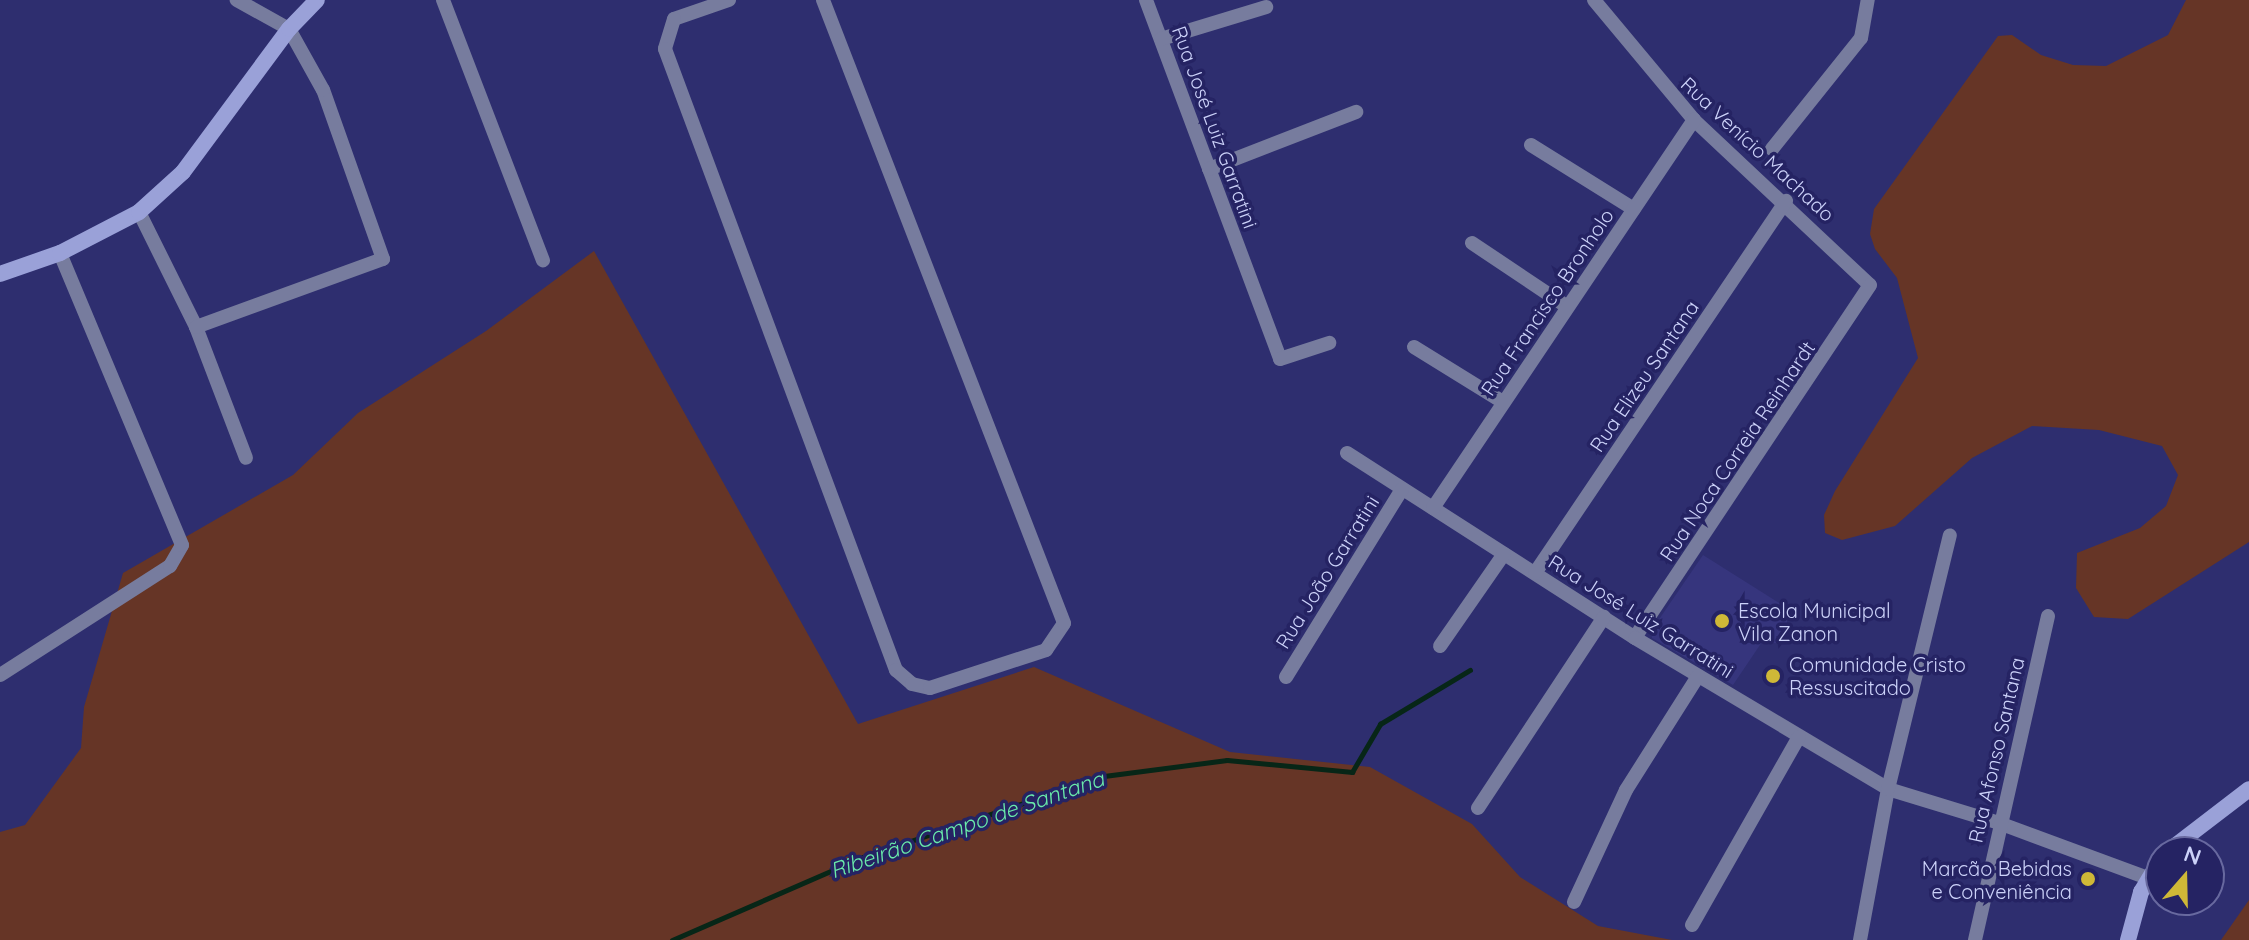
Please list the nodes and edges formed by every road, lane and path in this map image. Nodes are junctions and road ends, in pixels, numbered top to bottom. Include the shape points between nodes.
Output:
1 (237, 0) edge
2 (317, 0) edge
3 (443, 0) edge
4 (729, 0) edge
5 (823, 0) edge
6 (1146, 0) edge
7 (1594, 0) edge
8 (1868, 0) edge
9 (1266, 7) dead end
10 (289, 29) junction
11 (1161, 39) junction
12 (1356, 112) dead end
13 (1694, 120) junction
14 (1531, 145) dead end
15 (1772, 149) dead end
16 (1209, 169) junction
17 (1786, 201) junction
18 (1634, 209) junction
19 (139, 212) junction
20 (1472, 243) dead end
21 (60, 253) junction
22 (543, 260) dead end
23 (0, 274) edge
24 (1870, 285) joint
25 (1566, 306) junction
26 (196, 327) junction
27 (1329, 343) dead end
28 (1414, 347) dead end
29 (1503, 402) junction
30 (1347, 453) dead end
31 (246, 458) dead end
32 (1402, 489) junction
33 (1433, 508) junction
34 (1950, 535) dead end
35 (1504, 554) junction
36 (1535, 573) junction
37 (2048, 616) dead end
38 (1604, 617) junction
39 (1635, 638) junction
40 (1440, 646) dead end
41 (0, 675) edge
42 (1698, 676) junction
43 (1286, 677) dead end
44 (1799, 737) junction
45 (1888, 789) junction
46 (2249, 789) edge
47 (1478, 808) dead end
48 (1999, 823) junction
49 (2188, 836) edge
50 (2145, 877) edge
51 (2145, 887) edge
52 (1574, 902) dead end
53 (1692, 925) dead end
54 (1860, 940) edge
55 (1975, 940) edge
56 (2128, 940) edge

1 - 10 street
2 - 10 main road
3 - 22 street
4 - 5 street via 674,19 665,49 896,670 912,684 930,688 1046,650 1064,623
6 - 11 street, Rua José Luiz Garratini
7 - 13 street, Rua Venício Machado
8 - 15 street via 1861,38
9 - 11 street
10 - 19 main road via 183,172
10 - 26 street via 323,90 383,259
11 - 16 street, Rua José Luiz Garratini
12 - 16 street
13 - 17 street, Rua Venício Machado
13 - 18 street, Rua Francisco Bronholo
14 - 18 street
16 - 27 street, Rua José Luiz Garratini via 1280,359
17 - 24 street, Rua Venício Machado
17 - 36 street, Rua Elizeu Santana
18 - 25 street, Rua Francisco Bronholo
19 - 21 main road
19 - 26 street
20 - 25 street
21 - 23 main road
21 - 41 street via 182,545 170,566
24 - 39 street, Rua Noca Correia Reinhardt
25 - 29 street, Rua Francisco Bronholo
26 - 31 street
28 - 29 street
29 - 33 street, Rua Francisco Bronholo
30 - 32 street, Rua José Luiz Garratini
32 - 33 street, Rua José Luiz Garratini
32 - 43 street, Rua João Garratini
33 - 35 street, Rua José Luiz Garratini
34 - 45 street
35 - 36 street, Rua José Luiz Garratini
35 - 40 street
36 - 38 street, Rua José Luiz Garratini
37 - 48 street, Rua Afonso Santana
38 - 39 street, Rua José Luiz Garratini
38 - 47 street
39 - 42 street, Rua José Luiz Garratini
42 - 44 street, Rua José Luiz Garratini
42 - 52 street via 1626,790
44 - 45 street, Rua José Luiz Garratini
44 - 53 street
45 - 48 street, Rua José Luiz Garratini
45 - 54 street
46 - 49 main road
48 - 50 street, Rua José Luiz Garratini
48 - 55 street, Rua Afonso Santana
51 - 56 main road

